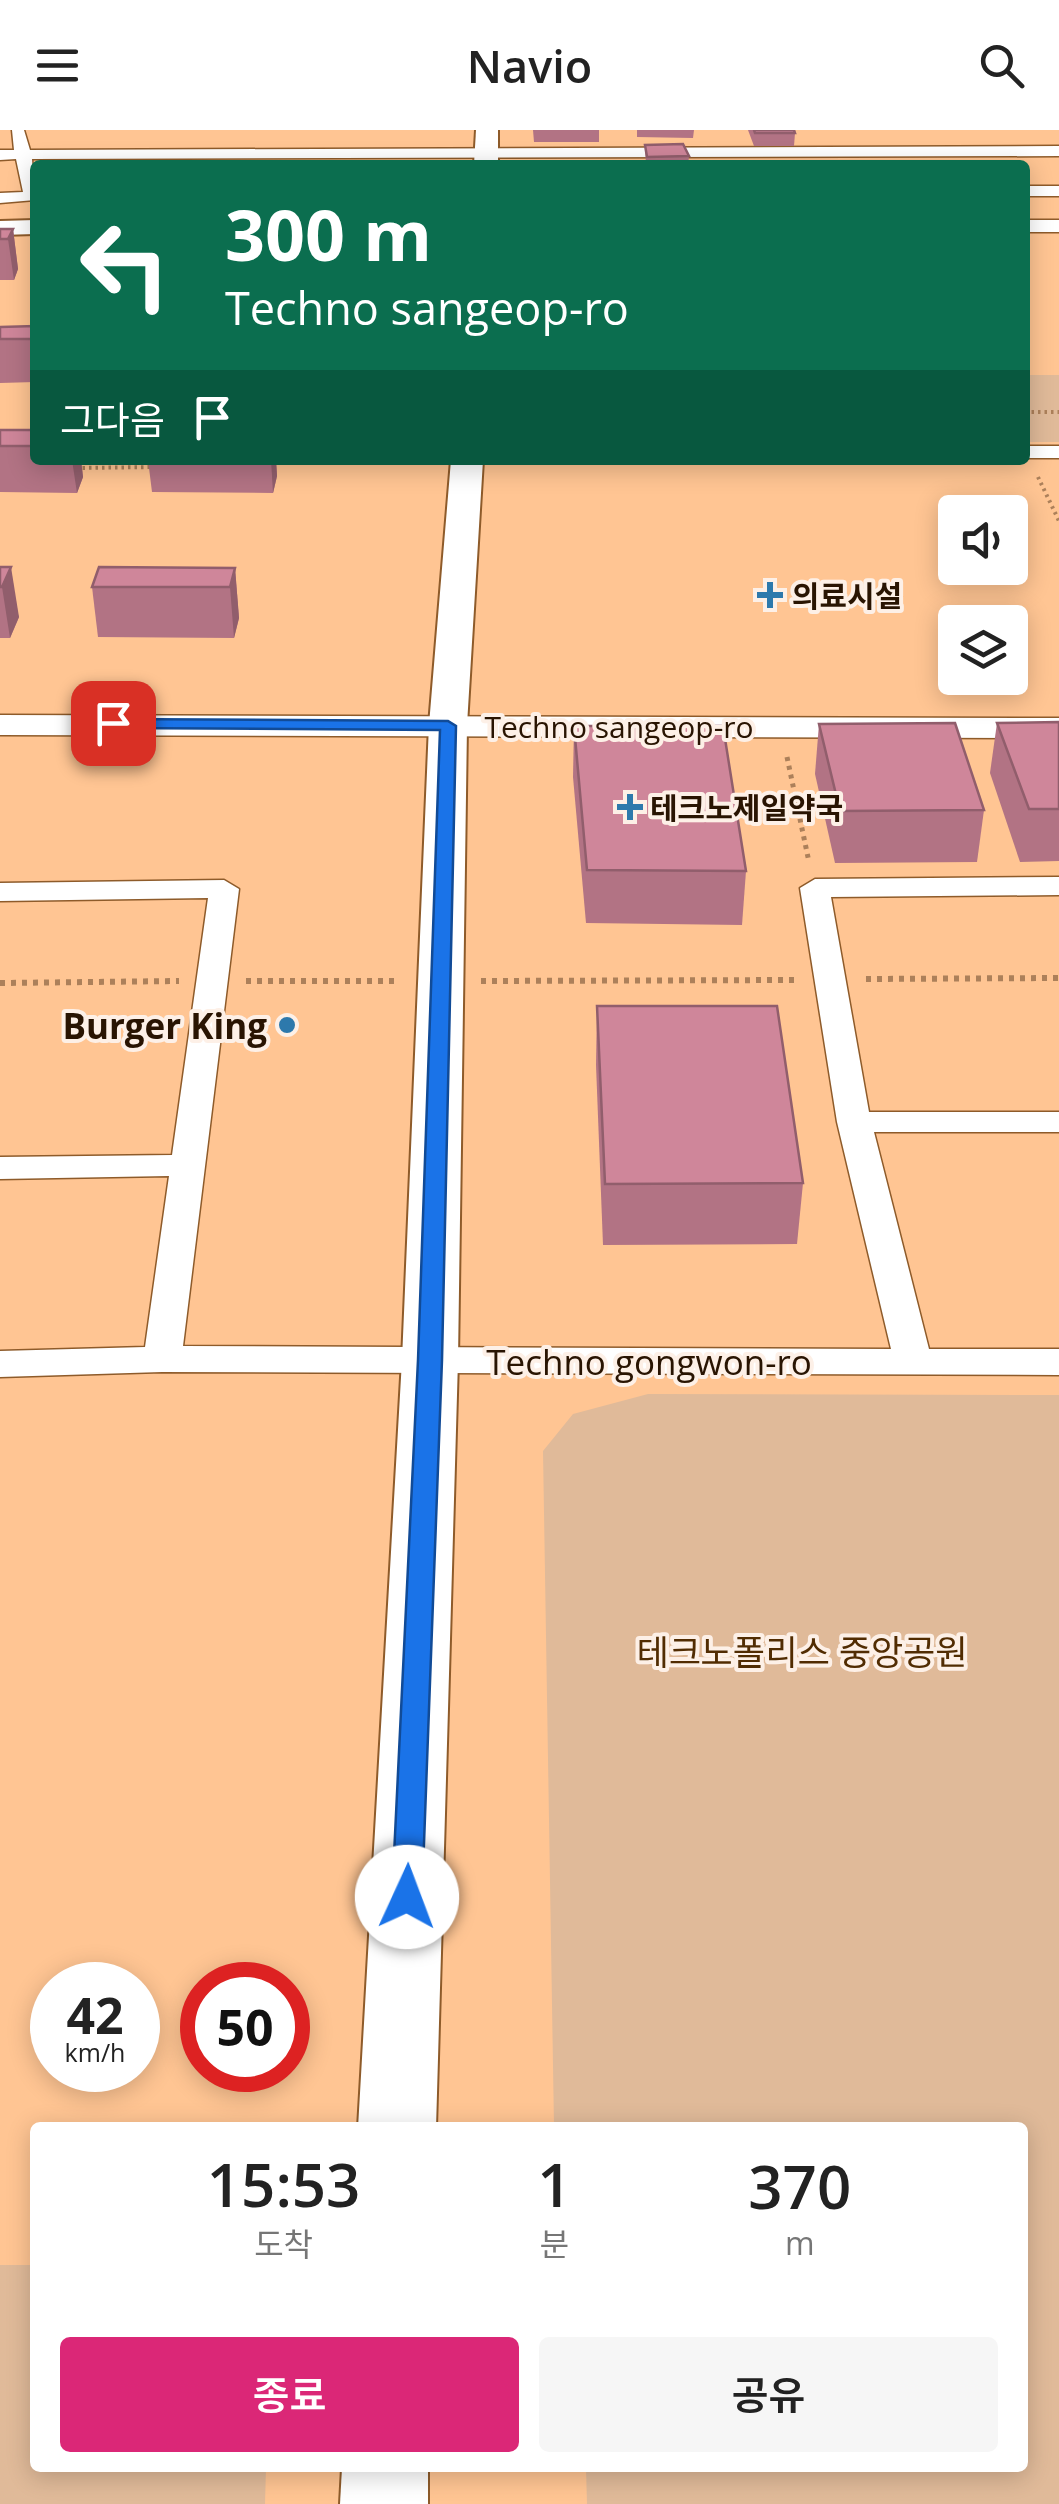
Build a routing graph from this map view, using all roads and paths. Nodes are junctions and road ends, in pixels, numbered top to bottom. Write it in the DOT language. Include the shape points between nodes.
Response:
graph roads {
  1 [pos="17,130"];
  2 [pos="162,130"];
  3 [pos="377,130"];
  4 [pos="620,130"];
  5 [pos="808,130"];
  6 [pos="950,130"];
  7 [pos="486,148"];
  8 [pos="1059,150"];
  9 [pos="25,154"];
  10 [pos="0,155"];
  11 [pos="153,158"];
  12 [pos="375,158"];
  13 [pos="622,158"];
  14 [pos="817,158"];
  15 [pos="963,158"];
  16 [pos="30,184"];
  17 [pos="1030,191"];
  18 [pos="1059,191"];
  19 [pos="30,196"];
  20 [pos="0,198"];
  21 [pos="1030,226"];
  22 [pos="1059,226"];
  23 [pos="30,227"];
  24 [pos="0,228"];
  25 [pos="1030,412"];
  26 [pos="1059,412"];
  27 [pos="1030,452"];
  28 [pos="1059,452"];
  29 [pos="1030,460"];
  30 [pos="468,465"];
  31 [pos="166,466"];
  32 [pos="74,468"];
  33 [pos="1059,521"];
  34 [pos="0,726"];
  35 [pos="448,726"];
  36 [pos="781,727"];
  37 [pos="1059,728"];
  38 [pos="1059,886"];
  39 [pos="815,888"];
  40 [pos="0,892"];
  41 [pos="1059,978"];
  42 [pos="860,979"];
  43 [pos="800,980"];
  44 [pos="441,982"];
  45 [pos="854,1122"];
  46 [pos="1059,1122"];
  47 [pos="188,1165"];
  48 [pos="0,1168"];
  49 [pos="162,1359"];
  50 [pos="430,1360"];
  51 [pos="913,1362"];
  52 [pos="1059,1362"];
  53 [pos="0,1364"];
  54 [pos="397,2122"];
  55 [pos="385,2472"];
  56 [pos="384,2504"];
  1 -- 9 [label="street"];
  2 -- 11 [label="street"];
  3 -- 12 [label="street"];
  4 -- 13 [label="street"];
  5 -- 14 [label="street"];
  6 -- 15 [label="street"];
  7 -- 12 [label="street"];
  7 -- 13 [label="street"];
  8 -- 15 [label="street"];
  9 -- 10 [label="street"];
  9 -- 11 [label="street"];
  9 -- 16 [label="street"];
  11 -- 12 [label="street"];
  13 -- 14 [label="street"];
  14 -- 15 [label="street"];
  17 -- 18 [label="street"];
  19 -- 20 [label="street"];
  21 -- 22 [label="street"];
  23 -- 24 [label="main road"];
  25 -- 26 [label="path"];
  27 -- 28 [label="street"];
  29 -- 33 [label="path"];
  30 -- 35 [label="main road"];
  31 -- 32 [label="path"];
  34 -- 35 [label="street, Techno sangeop-ro"];
  35 -- 36 [label="street, Techno sangeop-ro"];
  35 -- 44 [label="main road"];
  36 -- 37 [label="street, Techno sangeop-ro"];
  36 -- 39 [label="path"];
  38 -- 39 [label="street"];
  39 -- 45 [label="street"];
  40 -- 47 [label="street" via="224,889"];
  41 -- 42 [label="path"];
  43 -- 44 [label="path"];
  44 -- 50 [label="main road"];
  45 -- 46 [label="street"];
  45 -- 51 [label="street"];
  47 -- 48 [label="street"];
  47 -- 49 [label="street"];
  49 -- 50 [label="street, Techno gongwon-ro"];
  49 -- 53 [label="street, Techno gongwon-ro"];
  50 -- 51 [label="street, Techno gongwon-ro"];
  50 -- 54 [label="main road"];
  51 -- 52 [label="street, Techno gongwon-ro"];
  55 -- 56 [label="main road"];
}
